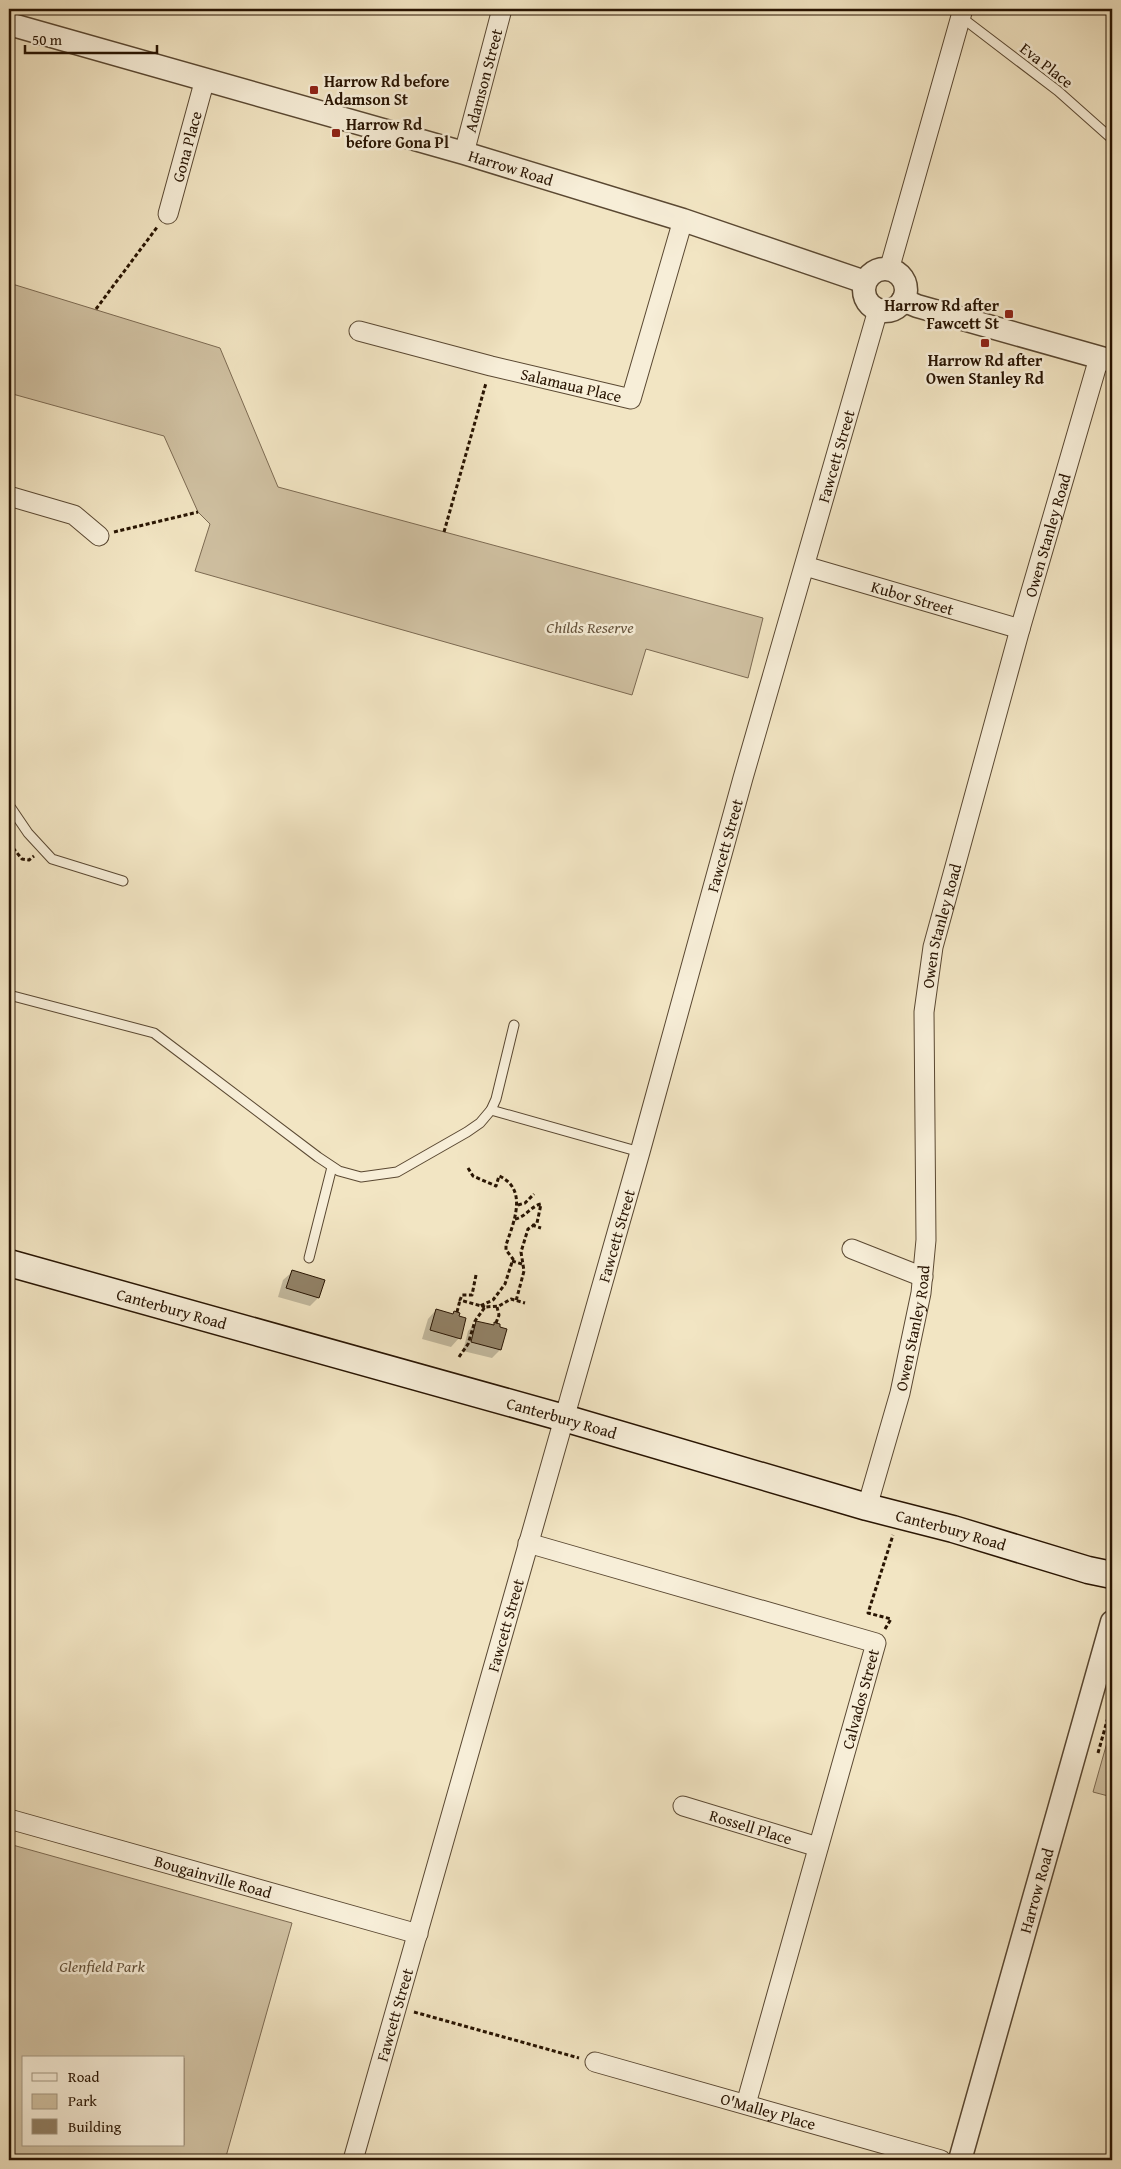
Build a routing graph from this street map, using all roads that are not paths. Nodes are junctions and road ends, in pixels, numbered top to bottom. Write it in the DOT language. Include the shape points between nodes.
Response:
graph roads {
  1 [pos="502,9"];
  2 [pos="962,13"];
  3 [pos="9,24"];
  4 [pos="205,79"];
  5 [pos="1112,139"];
  6 [pos="464,153"];
  7 [pos="168,214"];
  8 [pos="683,220"];
  9 [pos="889,270"];
  10 [pos="865,282"];
  11 [pos="903,300"];
  12 [pos="878,310"];
  13 [pos="359,331"];
  14 [pos="1105,360"];
  15 [pos="9,496"];
  16 [pos="99,536"];
  17 [pos="805,566"];
  18 [pos="1020,629"];
  19 [pos="9,805"];
  20 [pos="123,881"];
  21 [pos="9,995"];
  22 [pos="514,1025"];
  23 [pos="491,1110"];
  24 [pos="640,1152"];
  25 [pos="332,1166"];
  26 [pos="852,1249"];
  27 [pos="309,1258"];
  28 [pos="9,1263"];
  29 [pos="922,1277"];
  30 [pos="564,1418"];
  31 [pos="867,1507"];
  32 [pos="528,1543"];
  33 [pos="1112,1575"];
  34 [pos="1112,1622"];
  35 [pos="683,1806"];
  36 [pos="9,1819"];
  37 [pos="818,1846"];
  38 [pos="418,1934"];
  39 [pos="595,2062"];
  40 [pos="746,2104"];
  41 [pos="353,2160"];
  42 [pos="941,2160"];
  43 [pos="960,2160"];
  1 -- 6 [label="street, Adamson Street"];
  2 -- 5 [label="lane, Eva Place"];
  2 -- 9 [label="street"];
  3 -- 4 [label="street, Harrow Road"];
  4 -- 6 [label="street, Harrow Road"];
  4 -- 7 [label="street, Gona Place"];
  6 -- 8 [label="street, Harrow Road"];
  8 -- 10 [label="street, Harrow Road"];
  8 -- 13 [label="street, Salamaua Place" via="632,399"];
  9 -- 10 [label="street" via="878,270"];
  9 -- 11 [label="street" via="902,279 906,289"];
  10 -- 12 [label="street" via="865,296"];
  11 -- 12 [label="street" via="889,311"];
  11 -- 14 [label="street"];
  12 -- 17 [label="street, Fawcett Street"];
  14 -- 18 [label="street, Owen Stanley Road"];
  15 -- 16 [label="street" via="74,515"];
  17 -- 18 [label="street, Kubor Street"];
  17 -- 24 [label="street, Fawcett Street"];
  18 -- 29 [label="street, Owen Stanley Road" via="933,947 924,1012 926,1240"];
  19 -- 20 [label="lane" via="28,833 52,859"];
  21 -- 25 [label="lane" via="154,1033"];
  22 -- 23 [label="lane" via="501,1083"];
  23 -- 24 [label="lane"];
  23 -- 25 [label="lane" via="467,1132 397,1172 361,1177"];
  24 -- 30 [label="street, Fawcett Street"];
  25 -- 27 [label="lane"];
  26 -- 29 [label="street"];
  28 -- 30 [label="main road, Canterbury Road"];
  29 -- 31 [label="street, Owen Stanley Road" via="900,1394"];
  30 -- 31 [label="main road, Canterbury Road"];
  30 -- 32 [label="street, Fawcett Street"];
  31 -- 33 [label="main road, Canterbury Road"];
  32 -- 37 [label="street, Calvados Street" via="876,1643"];
  32 -- 38 [label="street, Fawcett Street"];
  34 -- 43 [label="street, Harrow Road"];
  35 -- 37 [label="street, Rossell Place"];
  36 -- 38 [label="street, Bougainville Road"];
  37 -- 40 [label="street, Calvados Street"];
  38 -- 41 [label="street, Fawcett Street"];
  39 -- 40 [label="street, O'Malley Place"];
  40 -- 42 [label="street, O'Malley Place"];
}
